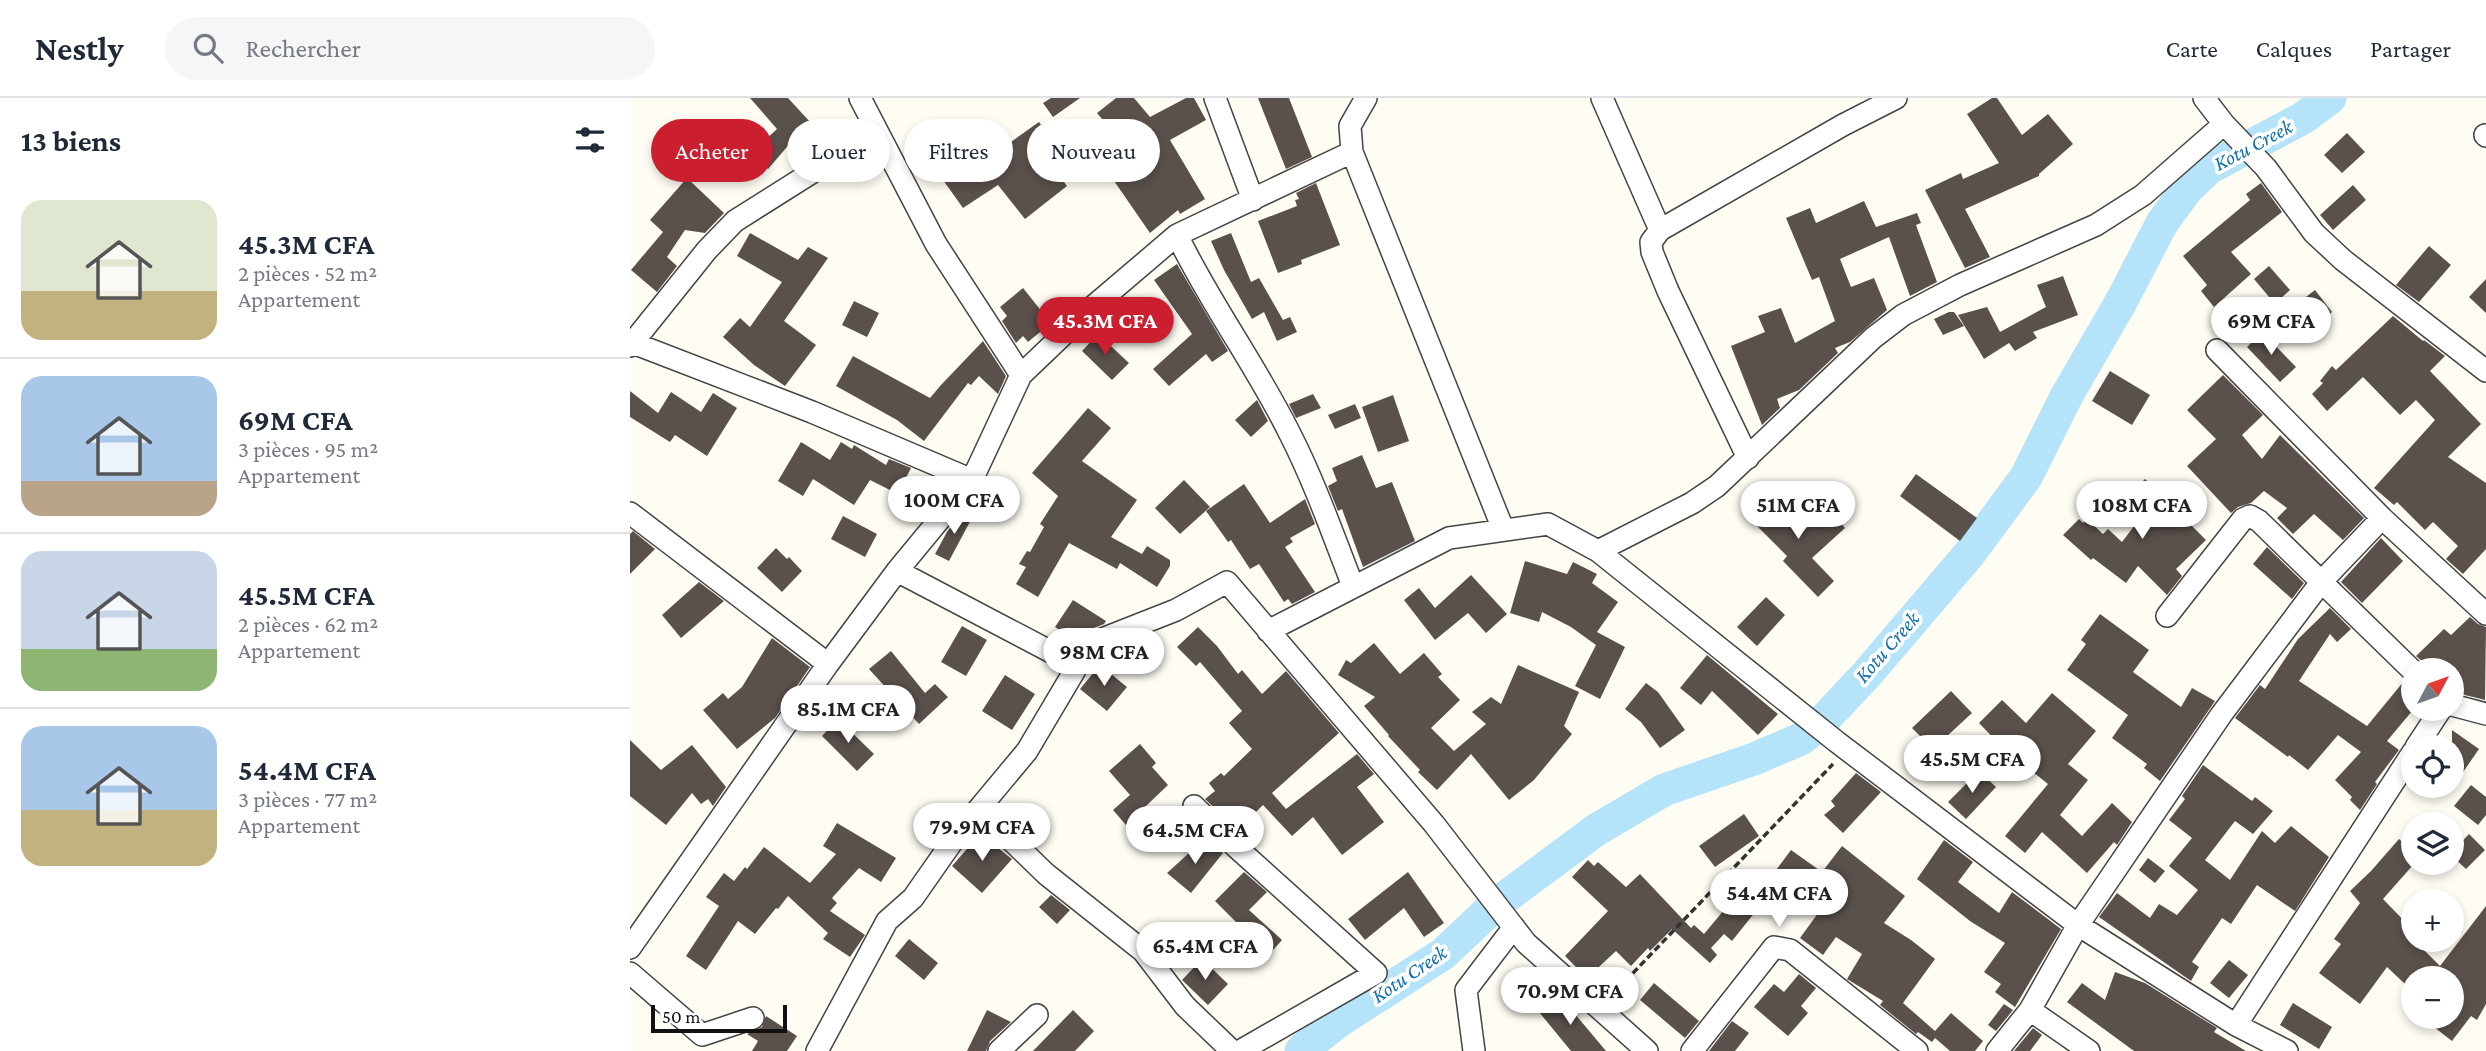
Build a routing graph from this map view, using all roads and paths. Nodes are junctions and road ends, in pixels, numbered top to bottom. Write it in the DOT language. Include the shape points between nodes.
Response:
graph roads {
  1 [pos="860,98"];
  2 [pos="1216,98"];
  3 [pos="1366,98"];
  4 [pos="1602,98"];
  5 [pos="1896,98"];
  6 [pos="2204,98"];
  7 [pos="870,119"];
  8 [pos="2224,124"];
  9 [pos="1352,152"];
  10 [pos="890,158"];
  11 [pos="796,182"];
  12 [pos="1253,200"];
  13 [pos="1660,230"];
  14 [pos="1177,235"];
  15 [pos="631,345"];
  16 [pos="2217,350"];
  17 [pos="2486,371"];
  18 [pos="1021,375"];
  19 [pos="1748,458"];
  20 [pos="972,480"];
  21 [pos="630,513"];
  22 [pos="2382,518"];
  23 [pos="1503,529"];
  24 [pos="1598,551"];
  25 [pos="897,571"];
  26 [pos="2322,581"];
  27 [pos="1353,586"];
  28 [pos="2486,614"];
  29 [pos="2168,616"];
  30 [pos="1268,631"];
  31 [pos="1073,650"];
  32 [pos="2401,659"];
  33 [pos="828,664"];
  34 [pos="2464,708"];
  35 [pos="2486,713"];
  36 [pos="1847,750"];
  37 [pos="2401,771"];
  38 [pos="1194,806"];
  39 [pos="980,810"];
  40 [pos="2078,925"];
  41 [pos="1514,927"];
  42 [pos="630,948"];
  43 [pos="630,973"];
  44 [pos="1600,1009"];
  45 [pos="2030,1010"];
  46 [pos="1037,1015"];
  47 [pos="753,1018"];
  48 [pos="2236,1025"];
  49 [pos="709,1043"];
  50 [pos="817,1051"];
  51 [pos="999,1051"];
  52 [pos="1232,1051"];
  53 [pos="1240,1051"];
  54 [pos="1474,1051"];
  55 [pos="1647,1051"];
  56 [pos="1692,1051"];
  57 [pos="1917,1051"];
  58 [pos="1997,1051"];
  59 [pos="2089,1051"];
  60 [pos="2287,1051"];
  1 -- 7 [label="street"];
  2 -- 12 [label="street"];
  3 -- 9 [label="street" via="1350,126"];
  4 -- 13 [label="street"];
  5 -- 13 [label="street"];
  6 -- 8 [label="street"];
  8 -- 17 [label="street" via="2266,169 2314,233"];
  8 -- 19 [label="street" via="2143,195 2096,225 1903,315"];
  9 -- 12 [label="street"];
  9 -- 23 [label="street"];
  10 -- 18 [label="street" via="936,244"];
  11 -- 15 [label="street" via="735,220"];
  12 -- 14 [label="street"];
  13 -- 19 [label="street" via="1651,242 1651,252"];
  14 -- 18 [label="street"];
  14 -- 27 [label="street" via="1290,434"];
  15 -- 20 [label="street" via="812,412"];
  16 -- 22 [label="street"];
  18 -- 20 [label="street"];
  19 -- 24 [label="street" via="1692,503"];
  20 -- 25 [label="street"];
  21 -- 33 [label="street"];
  22 -- 26 [label="street"];
  22 -- 28 [label="street"];
  23 -- 24 [label="street" via="1548,524"];
  23 -- 27 [label="street" via="1449,538"];
  24 -- 36 [label="street"];
  25 -- 31 [label="street" via="1059,656"];
  25 -- 33 [label="street"];
  26 -- 29 [label="street" via="2250,516 2243,519"];
  26 -- 32 [label="street"];
  26 -- 40 [label="street" via="2221,715"];
  27 -- 30 [label="street"];
  30 -- 31 [label="street" via="1227,582 1176,610"];
  30 -- 41 [label="street" via="1434,824"];
  31 -- 39 [label="street" via="1075,670 1027,751"];
  33 -- 42 [label="street"];
  34 -- 35 [label="street"];
  36 -- 40 [label="street"];
  36 -- 44 [label="path"];
  37 -- 48 [label="street"];
  38 -- 53 [label="street" via="1377,973"];
  39 -- 50 [label="street" via="913,898 887,921"];
  39 -- 52 [label="street" via="1046,874 1143,951 1185,1006"];
  40 -- 45 [label="street"];
  40 -- 48 [label="street"];
  41 -- 44 [label="street"];
  41 -- 54 [label="street" via="1466,990"];
  43 -- 49 [label="street"];
  44 -- 55 [label="street"];
  45 -- 58 [label="street"];
  45 -- 59 [label="street"];
  46 -- 51 [label="street"];
  47 -- 49 [label="street"];
  48 -- 60 [label="street"];
  56 -- 57 [label="street" via="1774,947 1790,950"];
}
